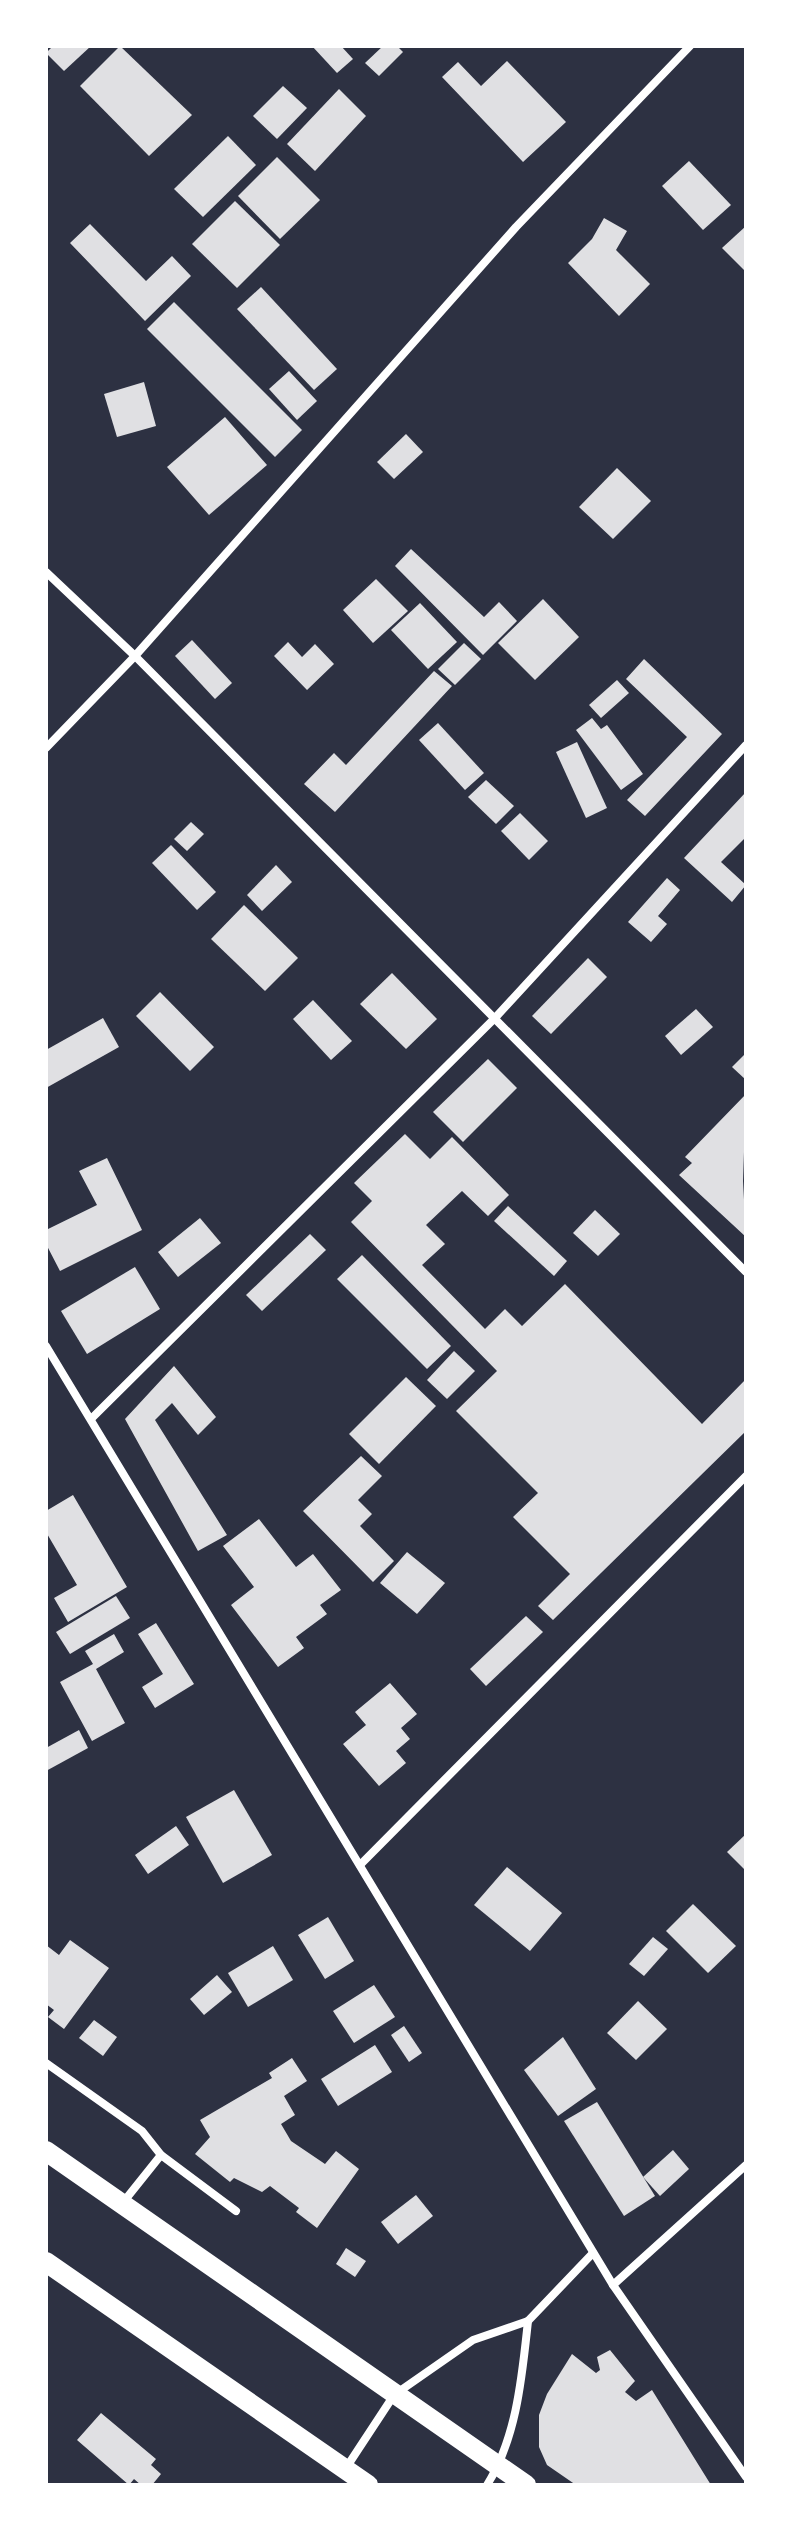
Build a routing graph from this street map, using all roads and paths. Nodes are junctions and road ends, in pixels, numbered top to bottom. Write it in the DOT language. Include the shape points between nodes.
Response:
graph roads {
  1 [pos="690,46"];
  2 [pos="46,572"];
  3 [pos="135,656"];
  4 [pos="746,745"];
  5 [pos="46,748"];
  6 [pos="495,1018"];
  7 [pos="746,1272"];
  8 [pos="46,1346"];
  9 [pos="91,1419"];
  10 [pos="746,1476"];
  11 [pos="360,1865"];
  12 [pos="46,2063"];
  13 [pos="46,2151"];
  14 [pos="161,2155"];
  15 [pos="746,2165"];
  16 [pos="121,2205"];
  17 [pos="236,2211"];
  18 [pos="593,2253"];
  19 [pos="46,2262"];
  20 [pos="613,2285"];
  21 [pos="528,2321"];
  22 [pos="394,2395"];
  23 [pos="499,2467"];
  24 [pos="346,2469"];
  25 [pos="746,2477"];
  26 [pos="368,2485"];
  27 [pos="487,2485"];
  28 [pos="526,2485"];
  1 -- 3 [label="street" via="516,227"];
  2 -- 3 [label="street"];
  3 -- 5 [label="street"];
  3 -- 6 [label="street"];
  4 -- 6 [label="street"];
  6 -- 7 [label="street"];
  6 -- 9 [label="street"];
  8 -- 9 [label="street"];
  9 -- 11 [label="street"];
  10 -- 11 [label="street"];
  11 -- 18 [label="street"];
  12 -- 14 [label="street" via="142,2131"];
  13 -- 16 [label="main road"];
  14 -- 16 [label="street"];
  14 -- 17 [label="street"];
  15 -- 20 [label="street"];
  16 -- 22 [label="main road"];
  18 -- 20 [label="street"];
  18 -- 21 [label="street"];
  19 -- 24 [label="main road"];
  20 -- 25 [label="street"];
  21 -- 22 [label="street" via="473,2340"];
  21 -- 23 [label="street" via="521,2390"];
  22 -- 23 [label="main road"];
  22 -- 24 [label="street"];
  23 -- 27 [label="street"];
  23 -- 28 [label="main road"];
  24 -- 26 [label="main road"];
}
